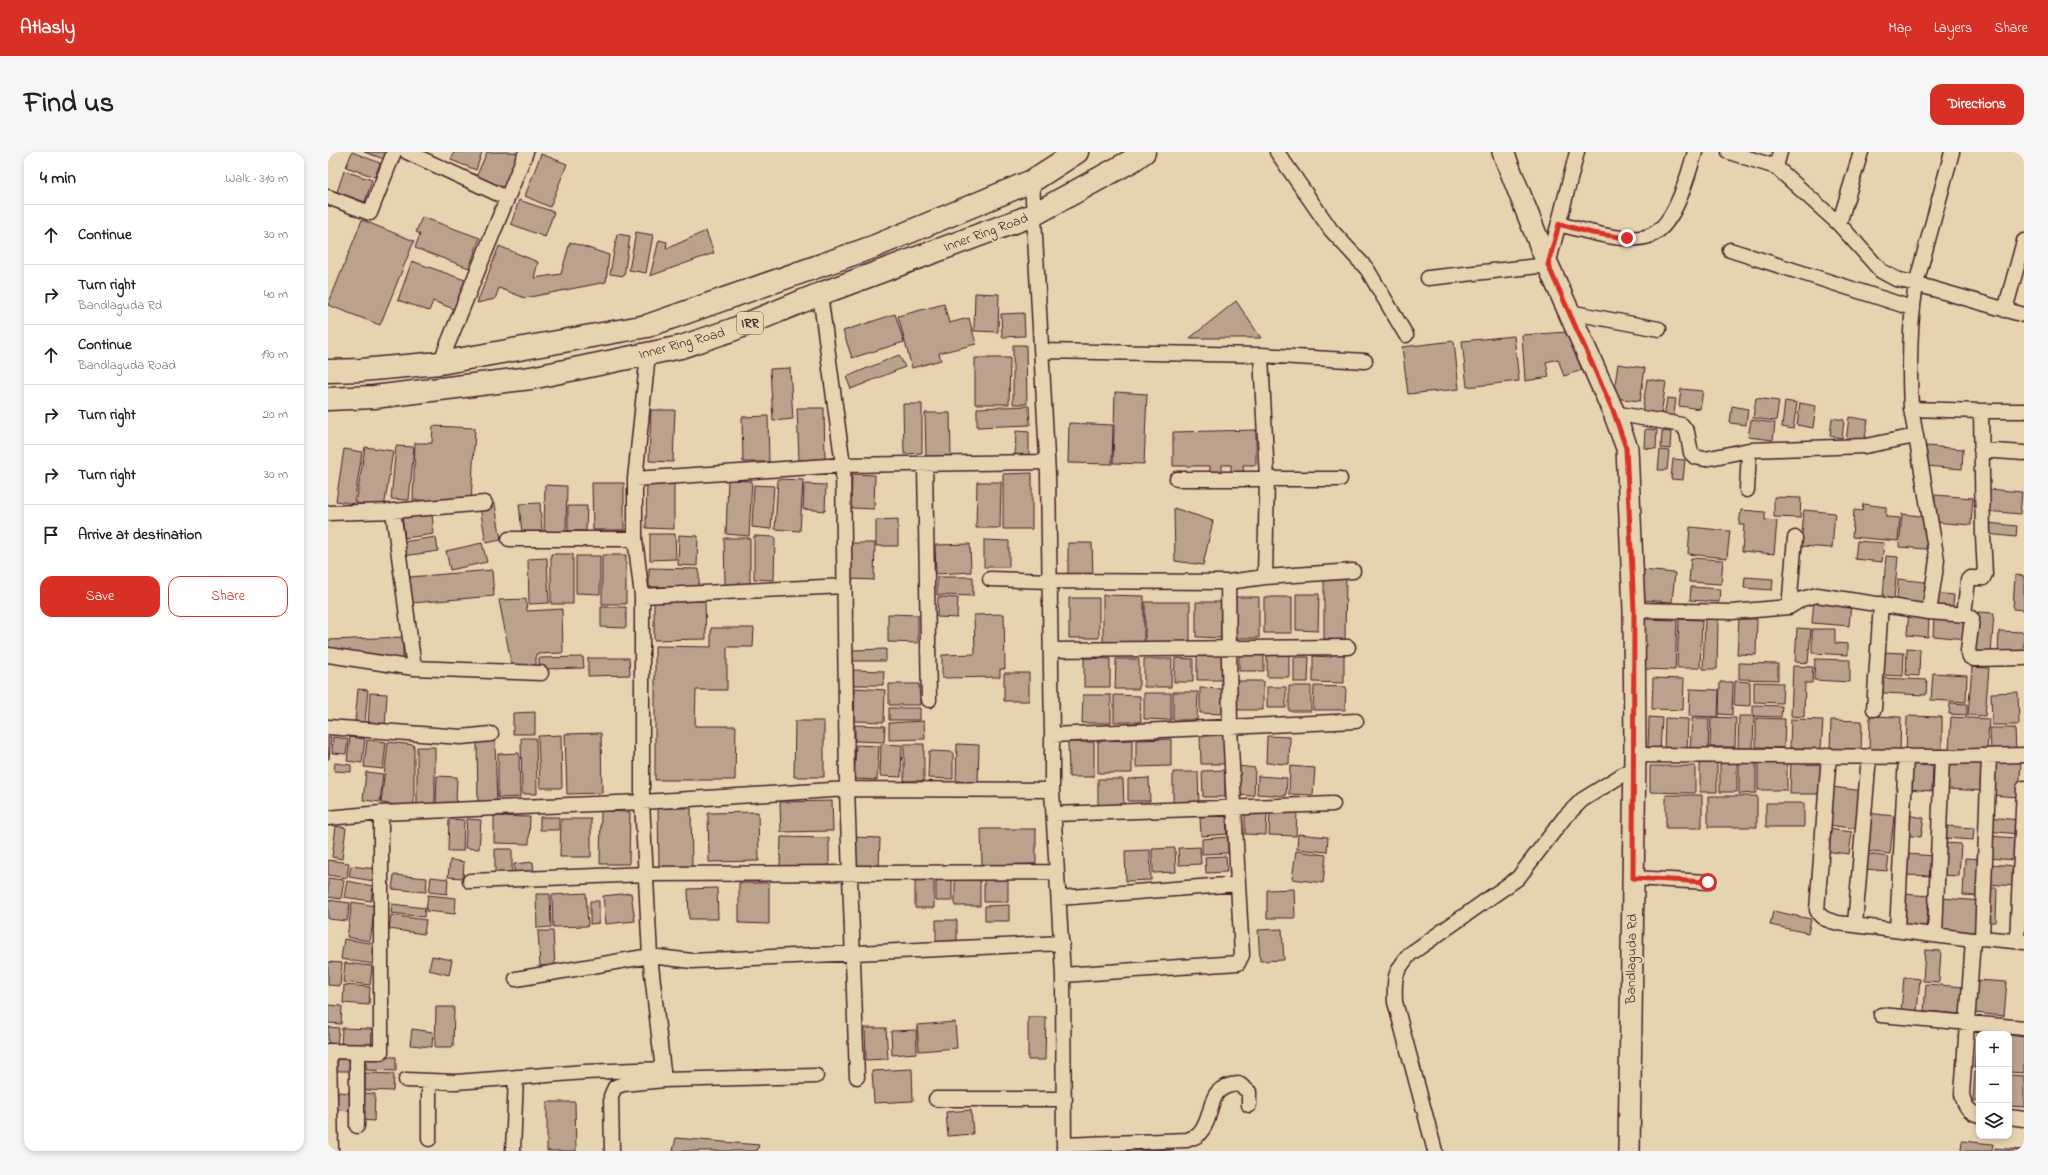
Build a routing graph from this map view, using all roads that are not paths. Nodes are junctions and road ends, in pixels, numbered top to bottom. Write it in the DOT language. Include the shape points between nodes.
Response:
graph roads {
  1 [pos="394,152"];
  2 [pos="407,152"];
  3 [pos="526,152"];
  4 [pos="1077,152"];
  5 [pos="1144,152"];
  6 [pos="1277,152"];
  7 [pos="1503,152"];
  8 [pos="1577,152"];
  9 [pos="1695,152"];
  10 [pos="1729,152"];
  11 [pos="1780,152"];
  12 [pos="1861,152"];
  13 [pos="1952,152"];
  14 [pos="1776,167"];
  15 [pos="1032,181"];
  16 [pos="328,197"];
  17 [pos="507,198"];
  18 [pos="1033,215"];
  19 [pos="1559,224"];
  20 [pos="1839,224"];
  21 [pos="2024,241"];
  22 [pos="1730,250"];
  23 [pos="1548,265"];
  24 [pos="1428,278"];
  25 [pos="1916,284"];
  26 [pos="820,294"];
  27 [pos="1912,308"];
  28 [pos="2005,310"];
  29 [pos="1569,312"];
  30 [pos="2024,315"];
  31 [pos="1659,329"];
  32 [pos="1406,335"];
  33 [pos="1042,351"];
  34 [pos="648,354"];
  35 [pos="1261,356"];
  36 [pos="1365,361"];
  37 [pos="440,363"];
  38 [pos="361,370"];
  39 [pos="328,371"];
  40 [pos="359,397"];
  41 [pos="328,399"];
  42 [pos="1911,409"];
  43 [pos="1981,411"];
  44 [pos="2024,411"];
  45 [pos="1614,413"];
  46 [pos="1916,436"];
  47 [pos="1749,450"];
  48 [pos="1981,450"];
  49 [pos="2024,453"];
  50 [pos="1047,462"];
  51 [pos="843,465"];
  52 [pos="925,465"];
  53 [pos="635,479"];
  54 [pos="1177,479"];
  55 [pos="1267,479"];
  56 [pos="1340,479"];
  57 [pos="1747,490"];
  58 [pos="485,503"];
  59 [pos="393,512"];
  60 [pos="328,513"];
  61 [pos="1795,538"];
  62 [pos="509,539"];
  63 [pos="635,539"];
  64 [pos="1353,571"];
  65 [pos="1265,577"];
  66 [pos="990,579"];
  67 [pos="1050,581"];
  68 [pos="1228,582"];
  69 [pos="844,586"];
  70 [pos="642,596"];
  71 [pos="1881,604"];
  72 [pos="1789,607"];
  73 [pos="1634,610"];
  74 [pos="1929,612"];
  75 [pos="1964,615"];
  76 [pos="1348,647"];
  77 [pos="1230,649"];
  78 [pos="1051,650"];
  79 [pos="328,655"];
  80 [pos="2024,658"];
  81 [pos="414,668"];
  82 [pos="541,673"];
  83 [pos="929,700"];
  84 [pos="1874,710"];
  85 [pos="1356,721"];
  86 [pos="328,727"];
  87 [pos="1230,727"];
  88 [pos="491,734"];
  89 [pos="1052,735"];
  90 [pos="1829,755"];
  91 [pos="2024,755"];
  92 [pos="1869,756"];
  93 [pos="1906,756"];
  94 [pos="1989,756"];
  95 [pos="1942,757"];
  96 [pos="1635,761"];
  97 [pos="2024,788"];
  98 [pos="847,789"];
  99 [pos="1052,790"];
  100 [pos="642,802"];
  101 [pos="1333,804"];
  102 [pos="1235,808"];
  103 [pos="381,813"];
  104 [pos="1054,814"];
  105 [pos="328,818"];
  106 [pos="850,872"];
  107 [pos="1056,872"];
  108 [pos="646,874"];
  109 [pos="1633,878"];
  110 [pos="470,881"];
  111 [pos="1708,882"];
  112 [pos="1238,884"];
  113 [pos="1059,898"];
  114 [pos="1854,924"];
  115 [pos="1897,930"];
  116 [pos="1935,934"];
  117 [pos="1978,939"];
  118 [pos="2021,942"];
  119 [pos="1062,943"];
  120 [pos="853,953"];
  121 [pos="650,956"];
  122 [pos="1063,975"];
  123 [pos="516,979"];
  124 [pos="1881,1015"];
  125 [pos="1968,1024"];
  126 [pos="2024,1028"];
  127 [pos="329,1051"];
  128 [pos="357,1052"];
  129 [pos="663,1074"];
  130 [pos="816,1076"];
  131 [pos="516,1077"];
  132 [pos="857,1077"];
  133 [pos="406,1080"];
  134 [pos="429,1082"];
  135 [pos="936,1099"];
  136 [pos="1065,1099"];
  137 [pos="1249,1105"];
  138 [pos="1976,1114"];
  139 [pos="2012,1117"];
  140 [pos="2024,1119"];
  141 [pos="357,1126"];
  142 [pos="429,1139"];
  143 [pos="1064,1148"];
  144 [pos="331,1151"];
  145 [pos="513,1151"];
  146 [pos="612,1151"];
  147 [pos="1435,1151"];
  148 [pos="1629,1151"];
  1 -- 16 [label="street" via="370,213"];
  2 -- 17 [label="street"];
  3 -- 17 [label="street"];
  4 -- 15 [label="highway, Inner Ring Road / IRR"];
  5 -- 18 [label="highway, Inner Ring Road / IRR"];
  6 -- 32 [label="street" via="1331,230 1367,269"];
  7 -- 23 [label="street, Bandlaguda Rd"];
  8 -- 19 [label="street"];
  9 -- 19 [label="street" via="1681,196 1670,219 1650,236 1627,238 1592,233"];
  10 -- 14 [label="street"];
  11 -- 14 [label="street"];
  12 -- 20 [label="street"];
  13 -- 25 [label="street"];
  14 -- 20 [label="street"];
  15 -- 18 [label="street"];
  15 -- 37 [label="highway, Inner Ring Road / IRR" via="873,247 647,326"];
  17 -- 37 [label="street"];
  18 -- 26 [label="highway, Inner Ring Road / IRR"];
  18 -- 33 [label="street"];
  19 -- 23 [label="street"];
  20 -- 25 [label="street" via="1888,276"];
  21 -- 28 [label="street"];
  22 -- 27 [label="street"];
  23 -- 24 [label="street"];
  23 -- 29 [label="street, Bandlaguda Rd"];
  25 -- 27 [label="street"];
  25 -- 28 [label="street"];
  26 -- 34 [label="highway, Inner Ring Road / IRR" via="732,330 681,347"];
  26 -- 51 [label="street"];
  27 -- 42 [label="street" via="1909,354"];
  28 -- 30 [label="street"];
  29 -- 31 [label="street"];
  29 -- 45 [label="street, Bandlaguda Rd"];
  33 -- 35 [label="street"];
  33 -- 50 [label="street"];
  34 -- 40 [label="highway, Inner Ring Road / IRR" via="531,378"];
  34 -- 53 [label="street"];
  35 -- 36 [label="street"];
  35 -- 55 [label="street"];
  37 -- 38 [label="highway, Inner Ring Road / IRR"];
  38 -- 39 [label="highway, Inner Ring Road / IRR"];
  38 -- 40 [label="highway"];
  40 -- 41 [label="highway, Inner Ring Road / IRR"];
  42 -- 43 [label="street"];
  42 -- 46 [label="street"];
  43 -- 44 [label="street"];
  43 -- 48 [label="street"];
  45 -- 47 [label="street" via="1682,425 1687,432 1691,453 1699,458"];
  45 -- 73 [label="street, Bandlaguda Rd" via="1626,448"];
  46 -- 47 [label="street" via="1865,446"];
  46 -- 74 [label="street" via="1937,560"];
  47 -- 57 [label="street"];
  48 -- 49 [label="street"];
  48 -- 75 [label="street" via="1985,574 1983,578 1968,580"];
  50 -- 52 [label="street"];
  50 -- 67 [label="street"];
  51 -- 52 [label="street"];
  51 -- 53 [label="street"];
  51 -- 69 [label="street"];
  52 -- 83 [label="street"];
  53 -- 63 [label="street"];
  54 -- 55 [label="street"];
  55 -- 56 [label="street"];
  55 -- 65 [label="street"];
  58 -- 59 [label="street"];
  59 -- 60 [label="street"];
  59 -- 81 [label="street"];
  61 -- 72 [label="street"];
  62 -- 63 [label="street"];
  63 -- 70 [label="street"];
  64 -- 65 [label="street"];
  65 -- 68 [label="street"];
  66 -- 67 [label="street"];
  67 -- 68 [label="street"];
  67 -- 78 [label="street"];
  68 -- 77 [label="street"];
  69 -- 70 [label="street"];
  69 -- 98 [label="street"];
  70 -- 100 [label="street"];
  71 -- 72 [label="street" via="1817,595 1802,599"];
  71 -- 74 [label="street"];
  71 -- 84 [label="street"];
  72 -- 73 [label="street" via="1732,612"];
  73 -- 96 [label="street, Bandlaguda Rd"];
  74 -- 75 [label="street"];
  75 -- 80 [label="street" via="1972,619 1968,651 1970,657"];
  76 -- 77 [label="street"];
  77 -- 78 [label="street"];
  77 -- 87 [label="street"];
  78 -- 89 [label="street"];
  79 -- 81 [label="street"];
  81 -- 82 [label="street"];
  85 -- 87 [label="street"];
  86 -- 88 [label="street" via="461,737"];
  87 -- 89 [label="street"];
  87 -- 102 [label="street"];
  89 -- 99 [label="street"];
  90 -- 92 [label="street"];
  90 -- 96 [label="street"];
  90 -- 114 [label="street" via="1817,910 1823,919"];
  91 -- 94 [label="street"];
  92 -- 93 [label="street"];
  92 -- 114 [label="street"];
  93 -- 95 [label="street"];
  93 -- 115 [label="street"];
  94 -- 95 [label="street"];
  94 -- 117 [label="street"];
  95 -- 116 [label="street"];
  96 -- 109 [label="street, Bandlaguda Rd"];
  96 -- 147 [label="street" via="1582,800 1564,818 1518,878 1410,954 1398,968 1394,982 1395,1002"];
  97 -- 118 [label="street"];
  98 -- 99 [label="street"];
  98 -- 100 [label="street"];
  98 -- 106 [label="street"];
  99 -- 104 [label="street"];
  100 -- 103 [label="street"];
  100 -- 108 [label="street"];
  101 -- 102 [label="street"];
  102 -- 104 [label="street"];
  102 -- 112 [label="street"];
  103 -- 105 [label="street"];
  103 -- 128 [label="street" via="381,1052"];
  104 -- 107 [label="street"];
  106 -- 107 [label="street"];
  106 -- 108 [label="street"];
  106 -- 120 [label="street"];
  107 -- 113 [label="street"];
  108 -- 110 [label="street"];
  108 -- 121 [label="street"];
  109 -- 111 [label="street"];
  109 -- 148 [label="street, Bandlaguda Rd"];
  112 -- 113 [label="street"];
  112 -- 122 [label="street" via="1242,955 1238,963"];
  113 -- 119 [label="street"];
  114 -- 115 [label="street"];
  115 -- 116 [label="street"];
  116 -- 117 [label="street"];
  117 -- 118 [label="street"];
  117 -- 125 [label="street"];
  119 -- 120 [label="street"];
  119 -- 122 [label="street"];
  120 -- 121 [label="street" via="692,961"];
  120 -- 132 [label="street"];
  121 -- 123 [label="street"];
  121 -- 129 [label="street"];
  122 -- 136 [label="street"];
  124 -- 125 [label="street"];
  125 -- 126 [label="street"];
  125 -- 138 [label="street" via="1962,1094 1969,1112"];
  127 -- 128 [label="street"];
  127 -- 144 [label="street"];
  128 -- 141 [label="street"];
  129 -- 130 [label="street"];
  129 -- 131 [label="street"];
  129 -- 146 [label="street" via="616,1087 611,1096"];
  131 -- 134 [label="street"];
  131 -- 145 [label="street"];
  133 -- 134 [label="street"];
  134 -- 142 [label="street"];
  135 -- 136 [label="street"];
  136 -- 143 [label="street"];
  137 -- 143 [label="street" via="1249,1092 1239,1084 1228,1084 1214,1097 1199,1135 1188,1140"];
  139 -- 140 [label="street"];
}
